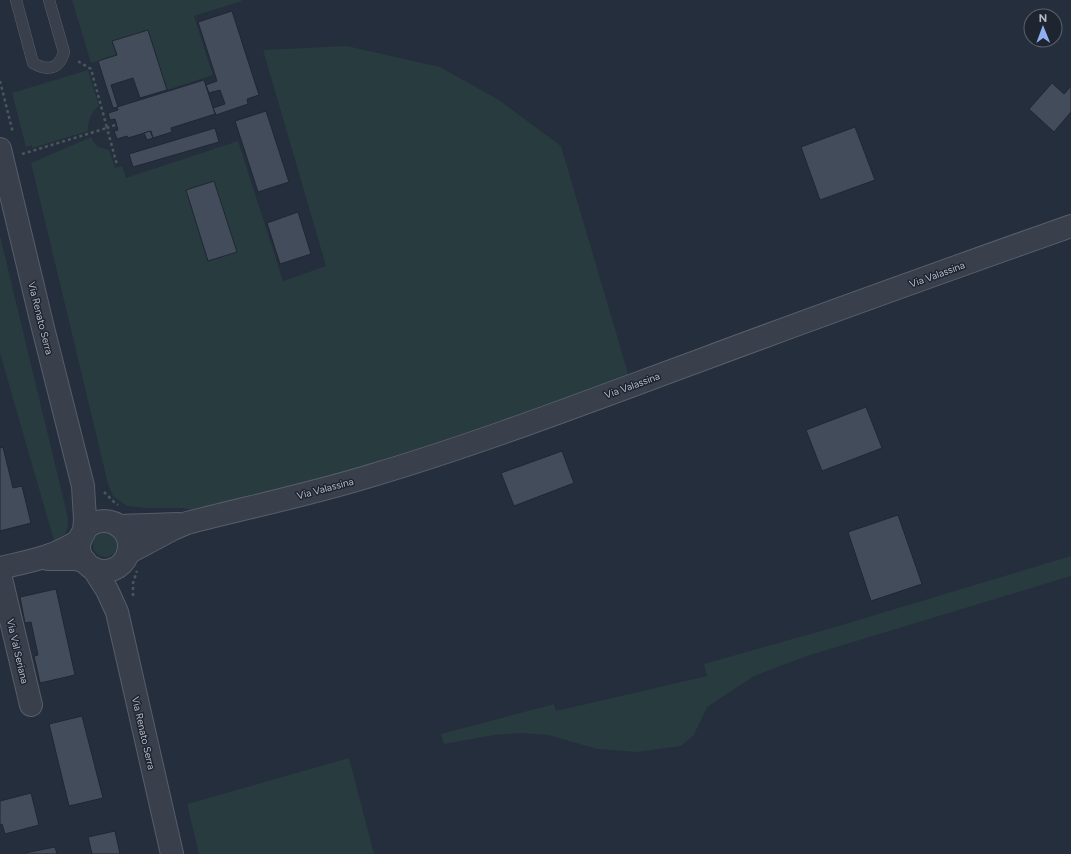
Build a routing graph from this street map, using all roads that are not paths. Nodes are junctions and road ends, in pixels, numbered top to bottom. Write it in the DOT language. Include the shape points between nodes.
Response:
graph roads {
  1 [pos="16,0"];
  2 [pos="49,0"];
  3 [pos="11,148"];
  4 [pos="1071,226"];
  5 [pos="92,487"];
  6 [pos="116,518"];
  7 [pos="187,523"];
  8 [pos="82,536"];
  9 [pos="41,559"];
  10 [pos="129,562"];
  11 [pos="89,565"];
  12 [pos="0,568"];
  13 [pos="0,574"];
  14 [pos="125,607"];
  15 [pos="31,705"];
  16 [pos="172,854"];
  1 -- 2 [label="lane" via="32,63 41,68 52,68 62,61 64,52"];
  3 -- 5 [label="street, Via Renato Serra" via="43,328"];
  4 -- 7 [label="street, Via Valassina" via="445,452 308,493"];
  5 -- 6 [label="street, Via Renato Serra" via="98,509"];
  5 -- 8 [label="street, Via Renato Serra"];
  6 -- 7 [label="street, Via Valassina"];
  6 -- 8 [label="street" via="90,526"];
  6 -- 10 [label="street" via="128,538"];
  7 -- 10 [label="street, Via Valassina" via="173,529"];
  8 -- 9 [label="street" via="59,552"];
  8 -- 11 [label="street" via="81,555"];
  9 -- 11 [label="street" via="74,559"];
  9 -- 12 [label="street"];
  10 -- 11 [label="street" via="108,571"];
  10 -- 14 [label="street, Via Renato Serra" via="118,586 116,600"];
  11 -- 14 [label="street, Via Renato Serra" via="107,590"];
  13 -- 15 [label="street, Via Val Seriana"];
  14 -- 16 [label="street, Via Renato Serra"];
}
